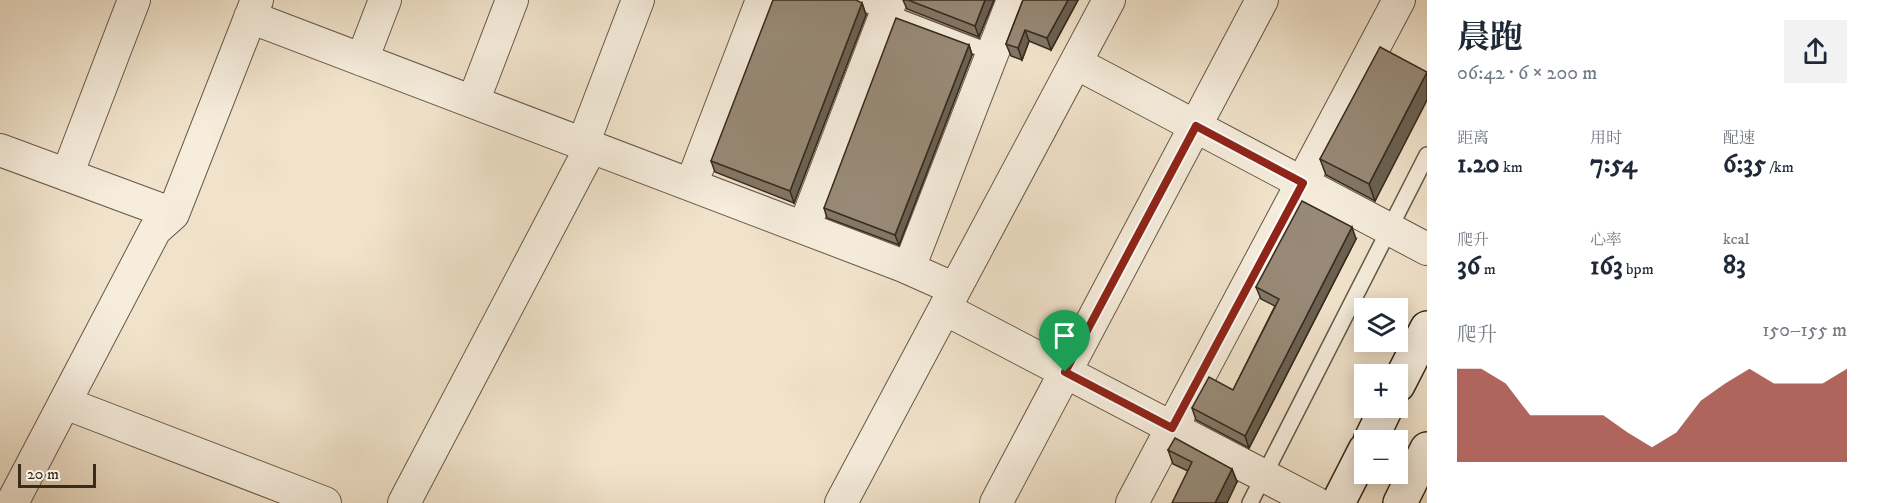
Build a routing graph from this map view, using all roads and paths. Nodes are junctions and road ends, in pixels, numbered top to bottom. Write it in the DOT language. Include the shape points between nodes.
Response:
graph roads {
  1 [pos="134,0"];
  2 [pos="385,0"];
  3 [pos="512,0"];
  4 [pos="638,0"];
  5 [pos="762,0"];
  6 [pos="855,0"];
  7 [pos="1013,0"];
  8 [pos="1109,0"];
  9 [pos="1262,0"];
  10 [pos="1400,0"];
  11 [pos="889,6"];
  12 [pos="253,9"];
  13 [pos="993,53"];
  14 [pos="362,60"];
  15 [pos="1076,63"];
  16 [pos="473,102"];
  17 [pos="1196,126"];
  18 [pos="587,145"];
  19 [pos="0,150"];
  20 [pos="1427,155"];
  21 [pos="67,175"];
  22 [pos="1303,183"];
  23 [pos="691,185"];
  24 [pos="173,214"];
  25 [pos="804,228"];
  26 [pos="1389,229"];
  27 [pos="1427,249"];
  28 [pos="909,268"];
  29 [pos="950,299"];
  30 [pos="1427,328"];
  31 [pos="1408,365"];
  32 [pos="1065,372"];
  33 [pos="65,403"];
  34 [pos="1172,428"];
  35 [pos="1427,449"];
  36 [pos="1354,472"];
  37 [pos="1257,489"];
  38 [pos="12,503"];
  39 [pos="325,503"];
  40 [pos="404,503"];
  41 [pos="841,503"];
  42 [pos="996,503"];
  43 [pos="1132,503"];
  44 [pos="1316,503"];
  45 [pos="1338,503"];
  46 [pos="1400,503"];
  1 -- 21 [label="street"];
  2 -- 14 [label="street"];
  3 -- 16 [label="street"];
  4 -- 18 [label="street"];
  5 -- 23 [label="street"];
  6 -- 11 [label="lane"];
  7 -- 13 [label="street"];
  8 -- 15 [label="street"];
  9 -- 17 [label="street"];
  10 -- 22 [label="street"];
  11 -- 13 [label="lane"];
  11 -- 25 [label="street"];
  12 -- 14 [label="street"];
  12 -- 24 [label="street"];
  13 -- 28 [label="street"];
  14 -- 16 [label="street"];
  15 -- 17 [label="street"];
  15 -- 29 [label="street"];
  16 -- 18 [label="street"];
  17 -- 22 [label="street"];
  17 -- 32 [label="street"];
  18 -- 23 [label="street"];
  18 -- 40 [label="street"];
  19 -- 21 [label="street"];
  20 -- 26 [label="lane"];
  21 -- 24 [label="street"];
  22 -- 26 [label="street"];
  22 -- 34 [label="street"];
  23 -- 25 [label="street"];
  24 -- 33 [label="street" via="156,230"];
  25 -- 28 [label="street"];
  26 -- 27 [label="street"];
  26 -- 37 [label="lane"];
  28 -- 29 [label="street"];
  29 -- 32 [label="street"];
  29 -- 41 [label="street"];
  30 -- 31 [label="main road"];
  32 -- 34 [label="street"];
  32 -- 42 [label="street"];
  33 -- 38 [label="street"];
  33 -- 39 [label="street"];
  34 -- 37 [label="street"];
  34 -- 43 [label="street"];
  35 -- 46 [label="main road"];
  36 -- 45 [label="main road"];
  37 -- 44 [label="street"];
}
